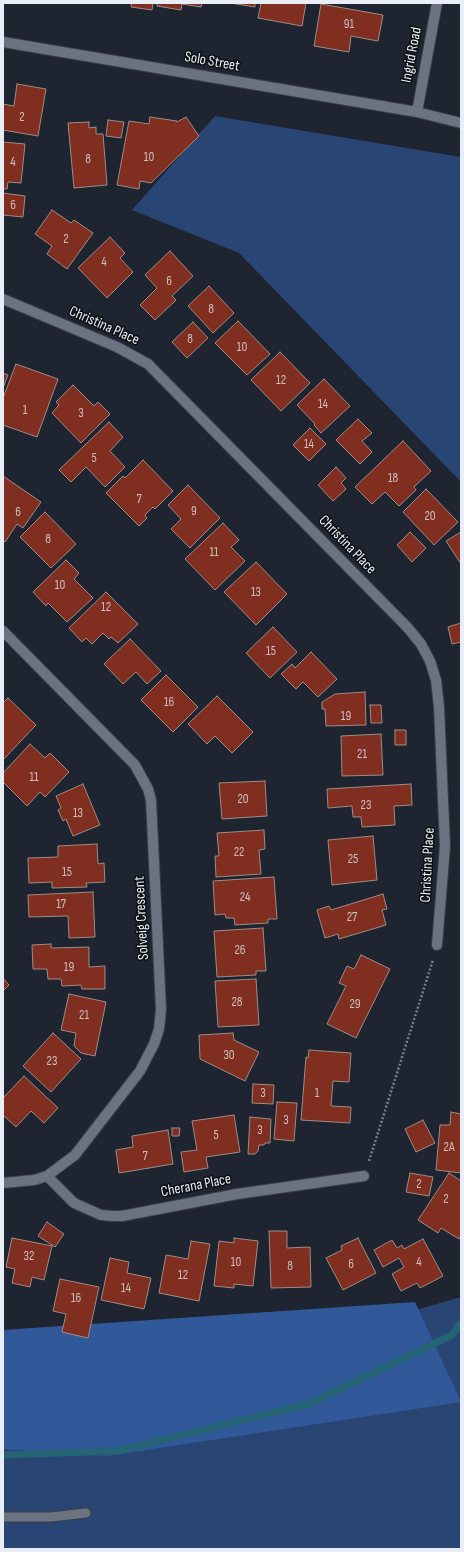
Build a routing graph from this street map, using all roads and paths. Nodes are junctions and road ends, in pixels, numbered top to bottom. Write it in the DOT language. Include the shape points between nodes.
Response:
graph roads {
  1 [pos="437,3"];
  2 [pos="3,42"];
  3 [pos="417,112"];
  4 [pos="461,123"];
  5 [pos="3,299"];
  6 [pos="3,631"];
  7 [pos="438,945"];
  8 [pos="47,1176"];
  9 [pos="364,1176"];
  10 [pos="3,1184"];
  11 [pos="86,1513"];
  12 [pos="3,1517"];
  1 -- 3 [label="street, Ingrid Road"];
  2 -- 3 [label="street, Solo Street"];
  3 -- 4 [label="street, Solo Street"];
  5 -- 7 [label="street, Christina Place" via="118,347 148,364 421,644 436,680 439,707 445,846"];
  6 -- 8 [label="street, Solveig Crescent" via="135,765 151,800 161,1009 159,1029 140,1071 93,1133 75,1155"];
  7 -- 9 [label="path"];
  8 -- 9 [label="street, Cherana Place" via="74,1203 101,1215 112,1216 237,1194"];
  8 -- 10 [label="street, Solveig Crescent"];
  11 -- 12 [label="lane" via="51,1517"];
}
